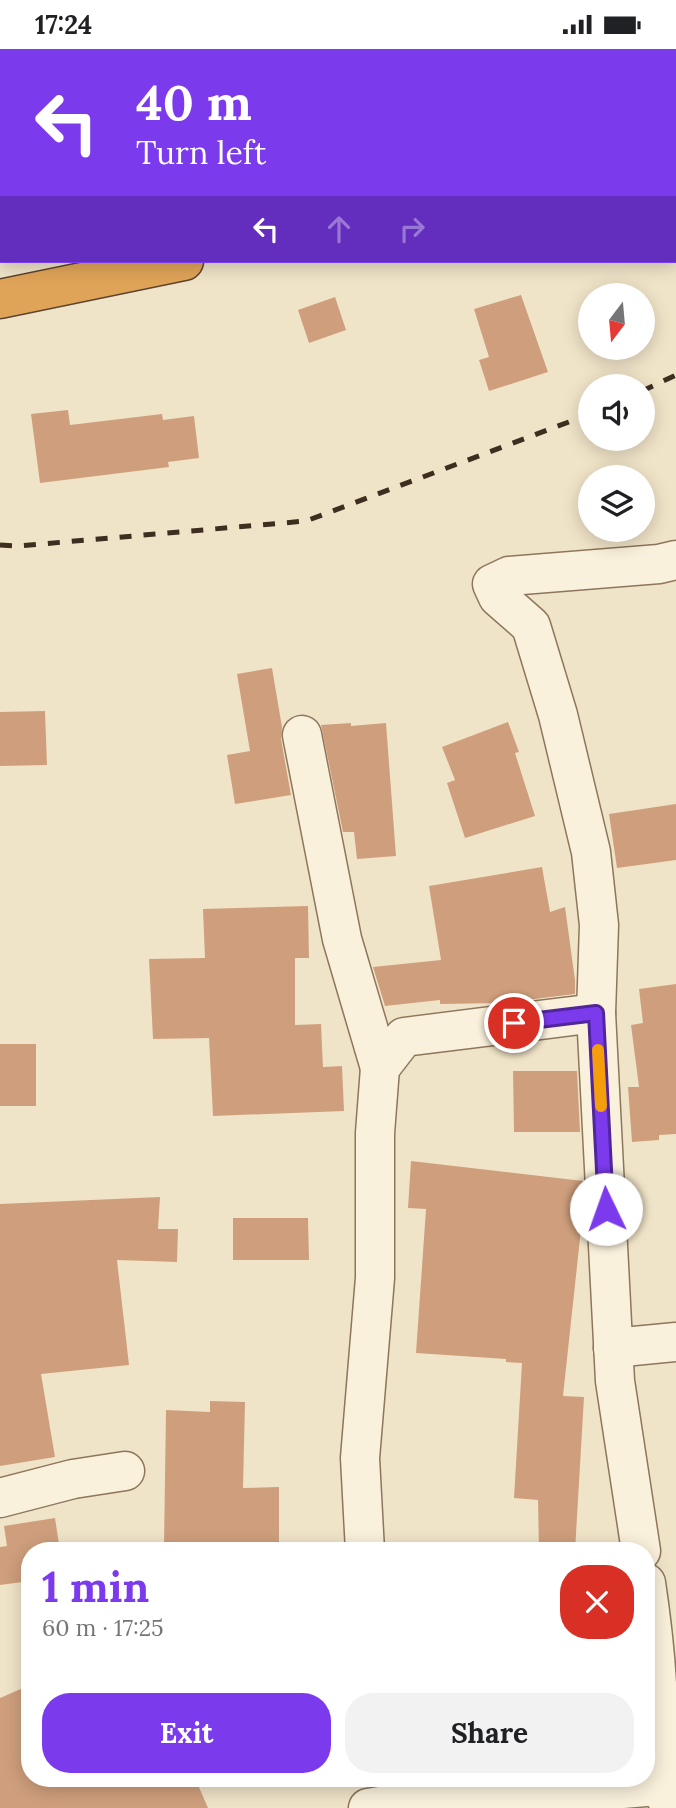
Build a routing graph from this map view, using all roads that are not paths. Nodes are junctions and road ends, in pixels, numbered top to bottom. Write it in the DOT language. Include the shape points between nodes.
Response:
graph roads {
  1 [pos="174,263"];
  2 [pos="0,299"];
  3 [pos="676,559"];
  4 [pos="302,735"];
  5 [pos="596,1013"];
  6 [pos="380,1068"];
  7 [pos="676,1342"];
  8 [pos="613,1348"];
  9 [pos="125,1471"];
  10 [pos="0,1498"];
  11 [pos="365,1542"];
  12 [pos="640,1542"];
  13 [pos="655,1662"];
  14 [pos="375,1797"];
  15 [pos="665,1797"];
  1 -- 2 [label="highway"];
  3 -- 5 [label="street" via="509,576 492,584 498,597 531,626 558,715 591,852 599,925"];
  4 -- 6 [label="street" via="342,939"];
  5 -- 6 [label="street" via="404,1037"];
  5 -- 8 [label="street"];
  6 -- 11 [label="street" via="375,1278 360,1458"];
  7 -- 8 [label="street"];
  8 -- 12 [label="street" via="617,1404"];
  9 -- 10 [label="street"];
  13 -- 15 [label="street"];
  14 -- 15 [label="street"];
}
